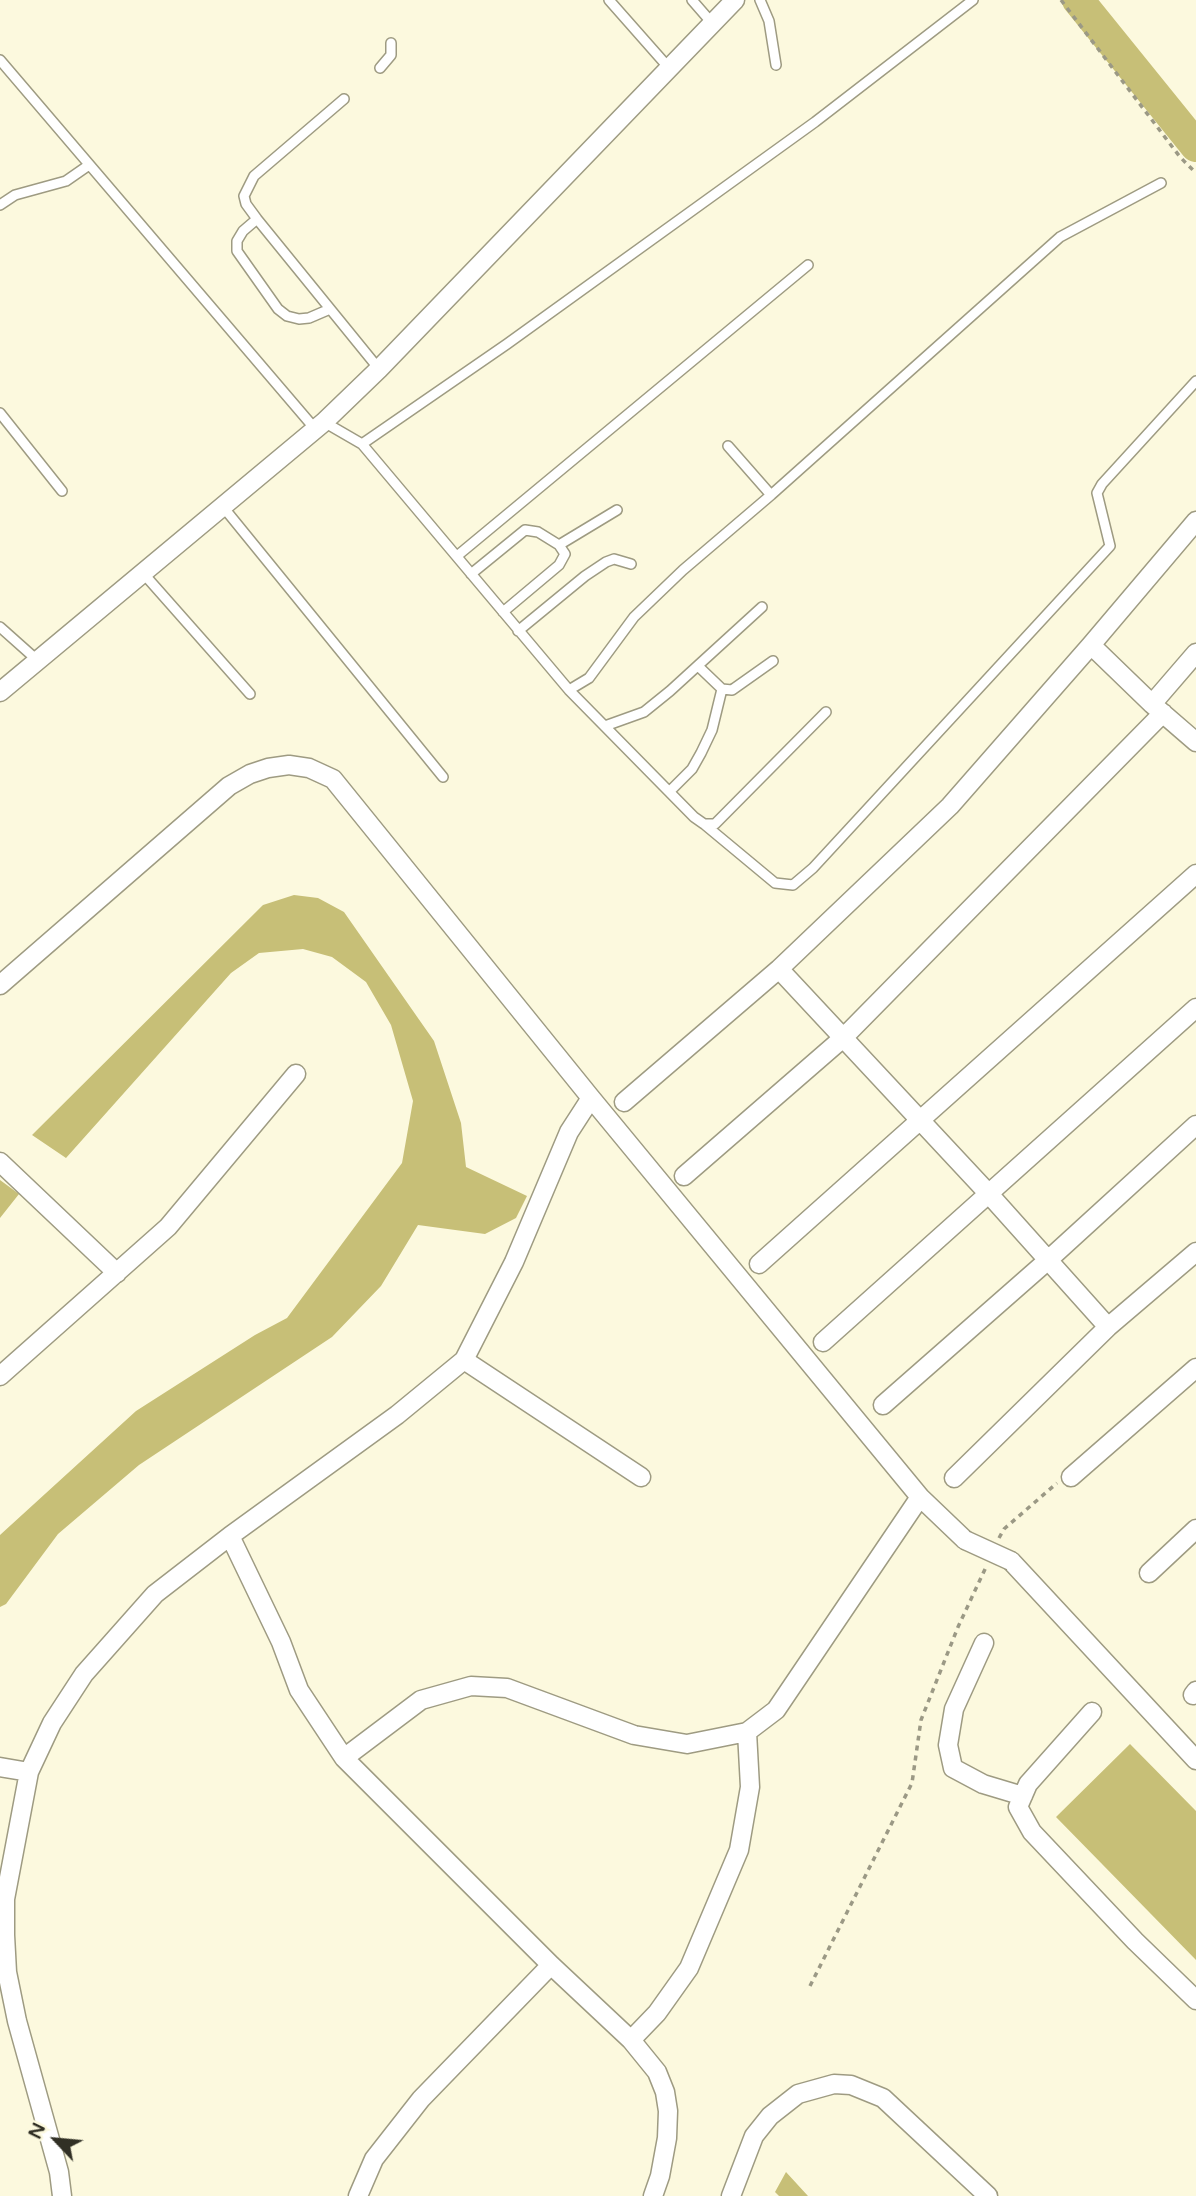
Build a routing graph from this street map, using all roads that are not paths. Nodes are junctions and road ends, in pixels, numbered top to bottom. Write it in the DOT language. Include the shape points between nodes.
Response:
graph roads {
  1 [pos="609,0"];
  2 [pos="692,0"];
  3 [pos="735,0"];
  4 [pos="760,0"];
  5 [pos="973,0"];
  6 [pos="712,23"];
  7 [pos="391,43"];
  8 [pos="0,61"];
  9 [pos="776,65"];
  10 [pos="380,68"];
  11 [pos="669,68"];
  12 [pos="344,99"];
  13 [pos="89,165"];
  14 [pos="1161,183"];
  15 [pos="0,205"];
  16 [pos="257,219"];
  17 [pos="808,265"];
  18 [pos="330,309"];
  19 [pos="379,369"];
  20 [pos="1196,381"];
  21 [pos="0,413"];
  22 [pos="320,426"];
  23 [pos="362,444"];
  24 [pos="728,446"];
  25 [pos="62,491"];
  26 [pos="771,495"];
  27 [pos="224,508"];
  28 [pos="617,510"];
  29 [pos="1196,521"];
  30 [pos="559,545"];
  31 [pos="457,556"];
  32 [pos="631,564"];
  33 [pos="143,573"];
  34 [pos="471,574"];
  35 [pos="762,607"];
  36 [pos="503,612"];
  37 [pos="0,627"];
  38 [pos="518,631"];
  39 [pos="1091,645"];
  40 [pos="1196,653"];
  41 [pos="37,660"];
  42 [pos="773,661"];
  43 [pos="698,666"];
  44 [pos="722,689"];
  45 [pos="569,690"];
  46 [pos="0,692"];
  47 [pos="250,694"];
  48 [pos="1157,709"];
  49 [pos="826,712"];
  50 [pos="605,726"];
  51 [pos="1196,742"];
  52 [pos="443,777"];
  53 [pos="670,791"];
  54 [pos="704,824"];
  55 [pos="1196,874"];
  56 [pos="779,969"];
  57 [pos="0,985"];
  58 [pos="1196,1008"];
  59 [pos="843,1038"];
  60 [pos="296,1074"];
  61 [pos="591,1098"];
  62 [pos="624,1102"];
  63 [pos="920,1121"];
  64 [pos="1196,1125"];
  65 [pos="0,1162"];
  66 [pos="684,1176"];
  67 [pos="988,1192"];
  68 [pos="1196,1252"];
  69 [pos="1047,1261"];
  70 [pos="760,1264"];
  71 [pos="117,1273"];
  72 [pos="1108,1327"];
  73 [pos="823,1342"];
  74 [pos="464,1360"];
  75 [pos="1194,1375"];
  76 [pos="0,1376"];
  77 [pos="883,1405"];
  78 [pos="641,1477"];
  79 [pos="1070,1477"];
  80 [pos="954,1478"];
  81 [pos="920,1497"];
  82 [pos="1196,1529"];
  83 [pos="230,1536"];
  84 [pos="1149,1573"];
  85 [pos="984,1643"];
  86 [pos="1092,1712"];
  87 [pos="747,1731"];
  88 [pos="344,1758"];
  89 [pos="1196,1760"];
  90 [pos="0,1767"];
  91 [pos="29,1772"];
  92 [pos="1023,1796"];
  93 [pos="551,1965"];
  94 [pos="1196,2000"];
  95 [pos="631,2040"];
  96 [pos="62,2196"];
  97 [pos="358,2196"];
  98 [pos="653,2196"];
  99 [pos="731,2196"];
  100 [pos="988,2196"];
  1 -- 11 [label="lane"];
  2 -- 6 [label="lane"];
  3 -- 6 [label="street"];
  4 -- 9 [label="lane" via="769,21"];
  5 -- 23 [label="lane" via="793,138"];
  6 -- 11 [label="street"];
  7 -- 10 [label="lane" via="391,55"];
  8 -- 13 [label="lane"];
  11 -- 19 [label="street"];
  12 -- 16 [label="lane" via="254,176 244,196"];
  13 -- 15 [label="lane" via="66,181 15,195"];
  13 -- 22 [label="lane"];
  14 -- 26 [label="lane" via="1060,237"];
  16 -- 18 [label="lane"];
  16 -- 18 [label="lane" via="243,231 237,251 278,309 299,319"];
  17 -- 31 [label="lane"];
  18 -- 19 [label="lane"];
  19 -- 22 [label="street"];
  20 -- 54 [label="lane" via="1097,493 1110,546 813,868 793,885 775,883"];
  21 -- 25 [label="lane"];
  22 -- 23 [label="lane"];
  22 -- 27 [label="street"];
  23 -- 31 [label="lane"];
  24 -- 26 [label="lane"];
  26 -- 45 [label="lane" via="634,617 598,668"];
  27 -- 33 [label="street"];
  27 -- 52 [label="lane"];
  28 -- 30 [label="lane"];
  29 -- 39 [label="street"];
  30 -- 34 [label="lane" via="525,530"];
  30 -- 36 [label="lane" via="565,554 559,565"];
  31 -- 34 [label="lane"];
  32 -- 38 [label="lane" via="614,559 606,562"];
  33 -- 41 [label="street"];
  33 -- 47 [label="lane"];
  34 -- 36 [label="lane"];
  35 -- 43 [label="lane"];
  36 -- 38 [label="lane"];
  37 -- 41 [label="lane"];
  38 -- 45 [label="lane"];
  39 -- 48 [label="street"];
  39 -- 56 [label="street" via="950,806"];
  40 -- 48 [label="street"];
  41 -- 46 [label="street"];
  42 -- 44 [label="lane" via="732,690"];
  43 -- 44 [label="lane"];
  43 -- 50 [label="lane" via="644,712"];
  44 -- 53 [label="lane" via="701,753"];
  45 -- 50 [label="lane"];
  48 -- 51 [label="street"];
  48 -- 59 [label="street"];
  49 -- 54 [label="lane" via="715,824"];
  50 -- 53 [label="lane"];
  53 -- 54 [label="lane"];
  55 -- 63 [label="street"];
  56 -- 59 [label="street"];
  56 -- 62 [label="street"];
  57 -- 61 [label="street" via="229,786 268,768 309,768 333,779"];
  58 -- 67 [label="street"];
  59 -- 63 [label="street"];
  59 -- 66 [label="street"];
  60 -- 71 [label="street" via="168,1227"];
  61 -- 74 [label="street" via="569,1132 514,1262"];
  61 -- 81 [label="street"];
  63 -- 67 [label="street"];
  63 -- 70 [label="street"];
  64 -- 69 [label="street"];
  65 -- 71 [label="street"];
  67 -- 69 [label="street"];
  67 -- 73 [label="street"];
  68 -- 72 [label="street"];
  69 -- 72 [label="street"];
  69 -- 77 [label="street"];
  71 -- 76 [label="street"];
  72 -- 80 [label="street"];
  74 -- 78 [label="street"];
  74 -- 83 [label="street" via="397,1415"];
  75 -- 79 [label="street"];
  81 -- 87 [label="street" via="776,1710"];
  81 -- 89 [label="street, bridge" via="965,1540 1011,1562"];
  82 -- 84 [label="street"];
  83 -- 88 [label="street" via="299,1690"];
  83 -- 91 [label="street" via="155,1594 84,1674 52,1723"];
  85 -- 92 [label="street" via="954,1709 947,1745 953,1768 982,1784"];
  86 -- 92 [label="street" via="1028,1784"];
  87 -- 88 [label="street" via="687,1744 634,1735 507,1688 471,1686 421,1700"];
  87 -- 95 [label="street" via="750,1787 739,1850 689,1968"];
  88 -- 93 [label="street"];
  90 -- 91 [label="street"];
  91 -- 96 [label="street" via="5,1899 7,1972 60,2172"];
  92 -- 94 [label="street" via="1018,1807 1032,1832"];
  93 -- 95 [label="street"];
  93 -- 97 [label="street" via="421,2099 374,2160"];
  95 -- 98 [label="street" via="657,2072 668,2111 667,2138"];
  99 -- 100 [label="street" via="754,2136 770,2116 798,2094 834,2084 851,2085 883,2098"];
}
